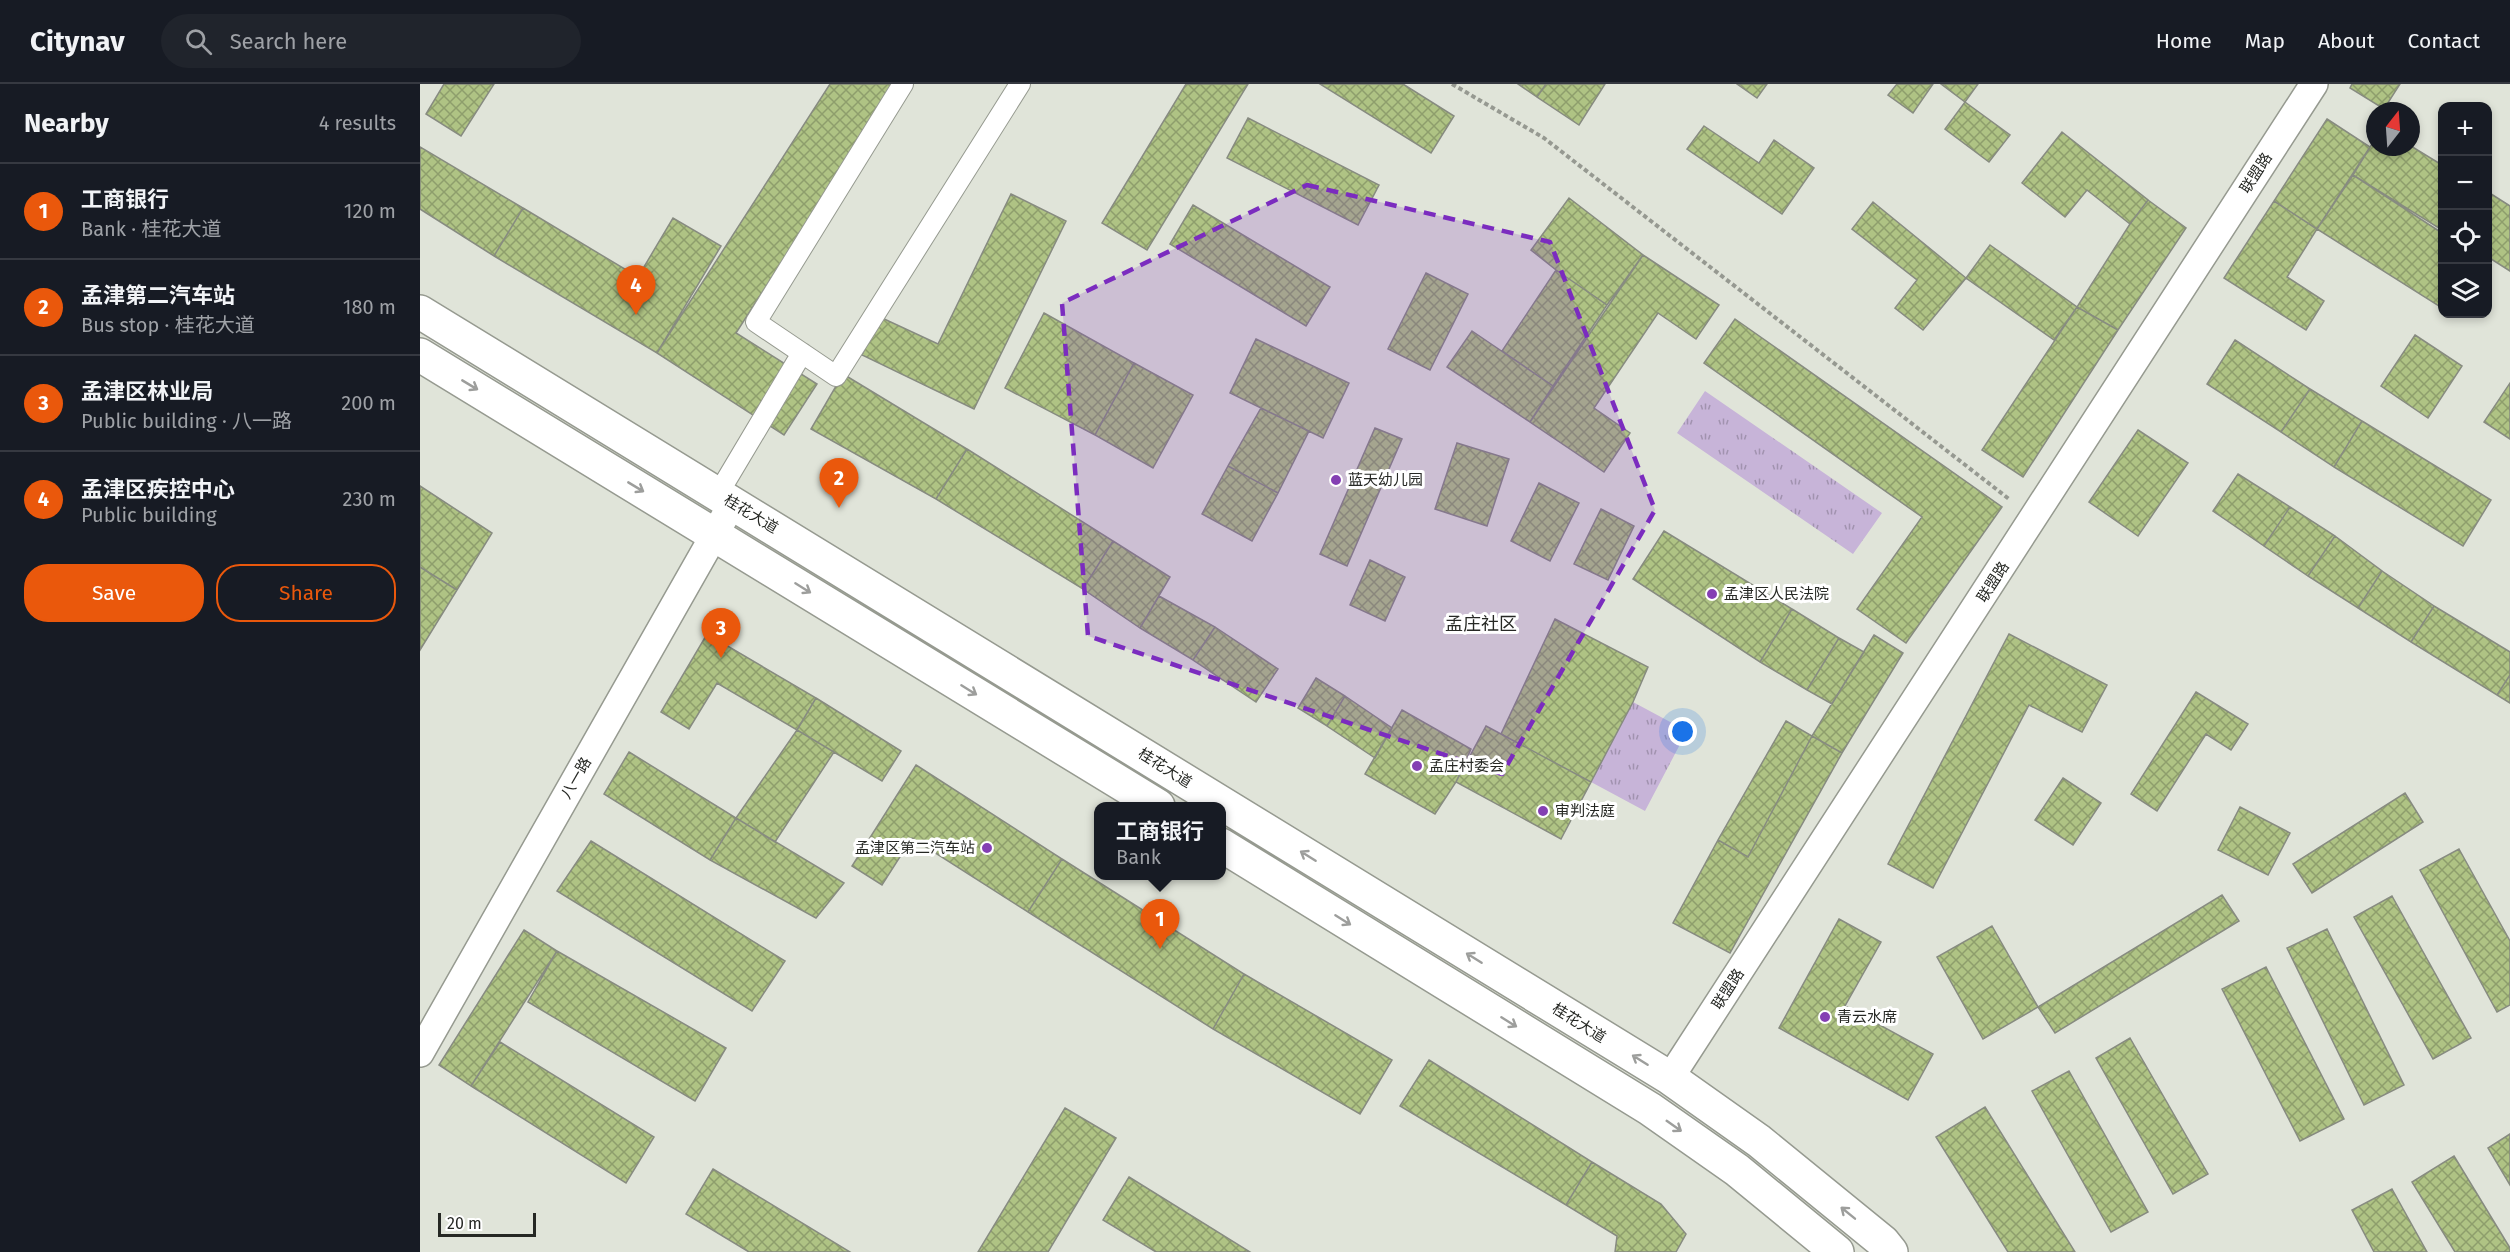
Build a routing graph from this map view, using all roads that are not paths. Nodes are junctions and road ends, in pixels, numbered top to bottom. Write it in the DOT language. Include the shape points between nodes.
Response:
graph roads {
  1 [pos="903,84"];
  2 [pos="1020,84"];
  3 [pos="2314,84"];
  4 [pos="420,312"];
  5 [pos="802,353"];
  6 [pos="420,355"];
  7 [pos="725,498"];
  8 [pos="714,534"];
  9 [pos="1150,802"];
  10 [pos="1220,802"];
  11 [pos="1226,805"];
  12 [pos="1226,848"];
  13 [pos="420,1053"];
  14 [pos="1670,1078"];
  15 [pos="1837,1252"];
  16 [pos="1891,1252"];
  1 -- 5 [label="street" via="756,322"];
  2 -- 5 [label="street" via="836,376"];
  3 -- 14 [label="street, 联盟路"];
  4 -- 7 [label="main road, 桂花大道"];
  5 -- 7 [label="street"];
  6 -- 8 [label="main road, one-way"];
  7 -- 8 [label="street, 八一路"];
  10 -- 7 [label="main road, 桂花大道, one-way"];
  8 -- 9 [label="main road, one-way"];
  8 -- 13 [label="street, 八一路"];
  14 -- 11 [label="main road, 桂花大道, one-way"];
  12 -- 15 [label="main road, one-way" via="1650,1108 1737,1170"];
  16 -- 14 [label="main road, 桂花大道, one-way" via="1759,1142"];
}
